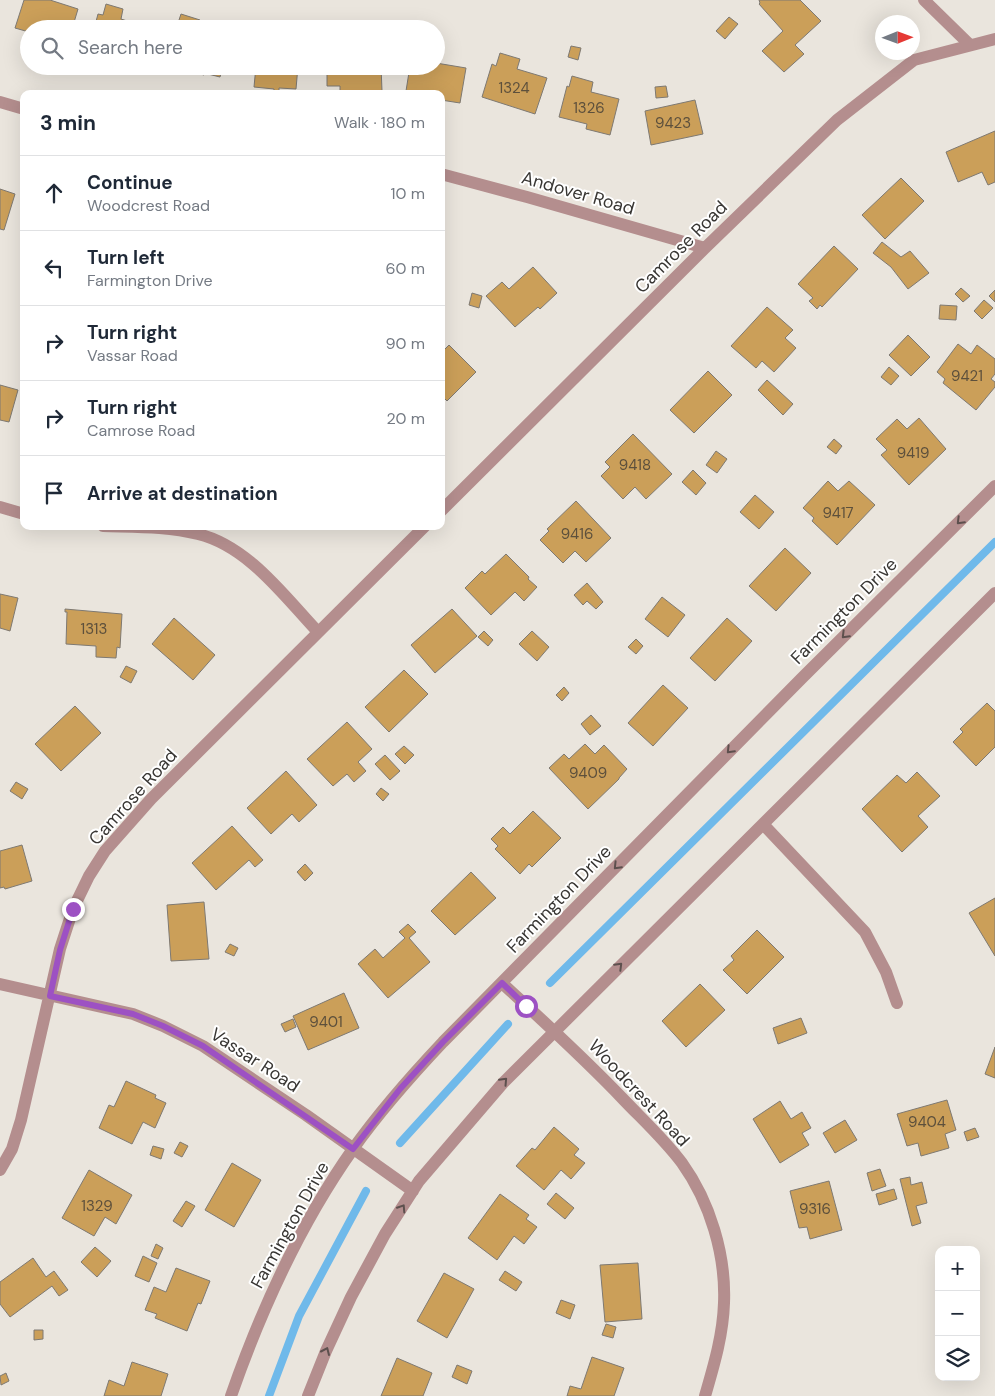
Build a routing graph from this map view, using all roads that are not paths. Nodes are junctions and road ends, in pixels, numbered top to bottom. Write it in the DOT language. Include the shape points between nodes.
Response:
graph roads {
  1 [pos="924,0"];
  2 [pos="995,39"];
  3 [pos="970,45"];
  4 [pos="0,102"];
  5 [pos="20,108"];
  6 [pos="445,175"];
  7 [pos="705,248"];
  8 [pos="995,486"];
  9 [pos="0,507"];
  10 [pos="445,507"];
  11 [pos="20,513"];
  12 [pos="177,530"];
  13 [pos="421,530"];
  14 [pos="995,593"];
  15 [pos="318,632"];
  16 [pos="763,824"];
  17 [pos="502,983"];
  18 [pos="0,984"];
  19 [pos="50,996"];
  20 [pos="897,1003"];
  21 [pos="554,1031"];
  22 [pos="353,1149"];
  23 [pos="0,1170"];
  24 [pos="413,1191"];
  25 [pos="231,1396"];
  26 [pos="308,1396"];
  27 [pos="706,1396"];
  1 -- 3 [label="street"];
  2 -- 3 [label="street, Camrose Road"];
  3 -- 7 [label="street, Camrose Road" via="914,60 837,120"];
  4 -- 5 [label="street"];
  6 -- 7 [label="street, Andover Road"];
  7 -- 10 [label="street, Camrose Road"];
  8 -- 17 [label="street, Farmington Drive, one-way"];
  9 -- 11 [label="street"];
  12 -- 15 [label="street" via="200,534 243,556"];
  13 -- 15 [label="street, Camrose Road"];
  14 -- 16 [label="street"];
  15 -- 19 [label="street, Camrose Road" via="151,799 105,851 73,909"];
  16 -- 20 [label="street" via="865,932 886,972"];
  21 -- 16 [label="street, one-way"];
  17 -- 21 [label="street, Woodcrest Road"];
  17 -- 22 [label="street, Farmington Drive" via="400,1089"];
  18 -- 19 [label="street, Vassar Road"];
  19 -- 22 [label="street, Vassar Road" via="133,1014 203,1046"];
  19 -- 23 [label="street, Camrose Road" via="21,1120 12,1150"];
  24 -- 21 [label="street, one-way" via="503,1083"];
  21 -- 27 [label="street, Woodcrest Road" via="648,1123 682,1164 702,1199 716,1236 724,1302 720,1346"];
  22 -- 24 [label="street, Vassar Road"];
  22 -- 25 [label="street, Farmington Drive" via="284,1267 246,1351"];
  26 -- 24 [label="street, one-way" via="351,1297"];
}
